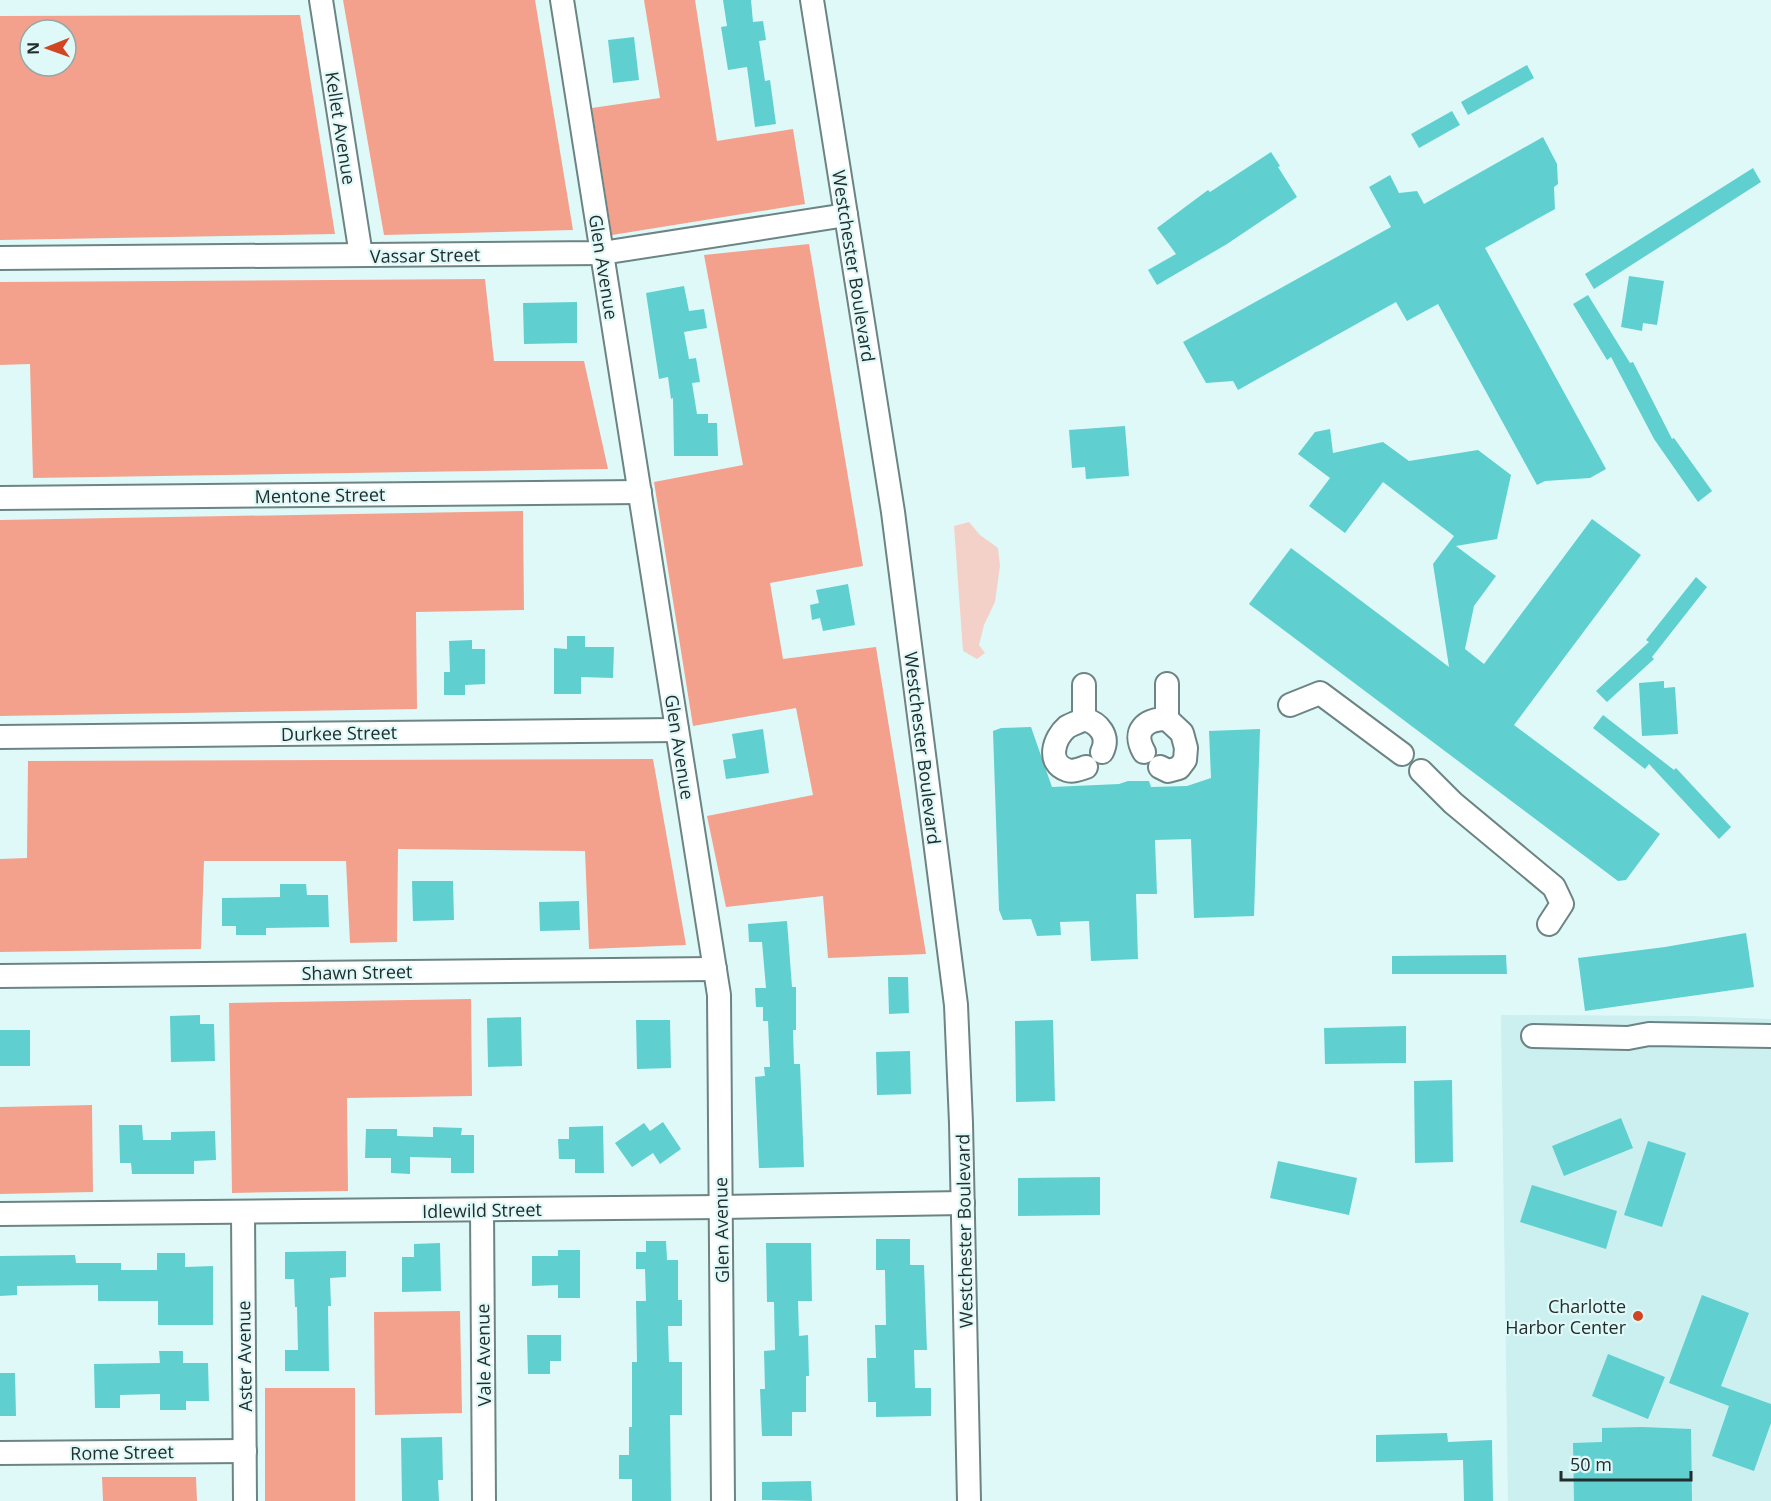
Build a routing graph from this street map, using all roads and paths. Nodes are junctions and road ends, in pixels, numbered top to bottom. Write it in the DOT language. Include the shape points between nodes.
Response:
graph roads {
  1 [pos="321,0"];
  2 [pos="562,0"];
  3 [pos="812,0"];
  4 [pos="846,215"];
  5 [pos="602,253"];
  6 [pos="361,255"];
  7 [pos="0,258"];
  8 [pos="640,492"];
  9 [pos="0,498"];
  10 [pos="1167,684"];
  11 [pos="1084,685"];
  12 [pos="1290,705"];
  13 [pos="1084,719"];
  14 [pos="1167,719"];
  15 [pos="677,730"];
  16 [pos="0,737"];
  17 [pos="1102,752"];
  18 [pos="1402,754"];
  19 [pos="1086,767"];
  20 [pos="1421,771"];
  21 [pos="1549,924"];
  22 [pos="715,969"];
  23 [pos="0,976"];
  24 [pos="1533,1036"];
  25 [pos="1771,1036"];
  26 [pos="963,1203"];
  27 [pos="721,1207"];
  28 [pos="482,1210"];
  29 [pos="243,1212"];
  30 [pos="0,1214"];
  31 [pos="245,1451"];
  32 [pos="0,1454"];
  33 [pos="245,1501"];
  34 [pos="484,1501"];
  35 [pos="723,1501"];
  36 [pos="969,1501"];
  1 -- 6 [label="street, Kellet Avenue"];
  2 -- 5 [label="street, Glen Avenue"];
  3 -- 4 [label="street, Westchester Boulevard"];
  4 -- 5 [label="street, Vassar Street"];
  4 -- 26 [label="street, Westchester Boulevard" via="893,512 956,1005"];
  5 -- 6 [label="street, Vassar Street"];
  5 -- 8 [label="street, Glen Avenue"];
  6 -- 7 [label="street, Vassar Street"];
  8 -- 9 [label="street, Mentone Street"];
  8 -- 15 [label="street, Glen Avenue"];
  10 -- 14 [label="street"];
  11 -- 13 [label="street"];
  12 -- 18 [label="street" via="1320,693"];
  13 -- 17 [label="street" via="1103,730"];
  13 -- 19 [label="street" via="1067,727 1053,749 1056,761 1066,770"];
  14 -- 14 [label="street" via="1182,733 1186,748 1185,760 1179,768 1168,771 1152,760 1139,742 1139,732 1147,723"];
  15 -- 16 [label="street, Durkee Street"];
  15 -- 22 [label="street, Glen Avenue"];
  20 -- 21 [label="street" via="1453,803 1554,887 1562,904"];
  22 -- 23 [label="street, Shawn Street"];
  22 -- 27 [label="street, Glen Avenue" via="719,995"];
  24 -- 25 [label="street"];
  26 -- 27 [label="street, Idlewild Street"];
  26 -- 36 [label="street, Westchester Boulevard"];
  27 -- 28 [label="street, Idlewild Street"];
  27 -- 35 [label="street, Glen Avenue"];
  28 -- 29 [label="street, Idlewild Street"];
  28 -- 34 [label="street, Vale Avenue"];
  29 -- 30 [label="street, Idlewild Street"];
  29 -- 31 [label="street, Aster Avenue"];
  31 -- 32 [label="street, Rome Street"];
  31 -- 33 [label="street, Aster Avenue"];
}
